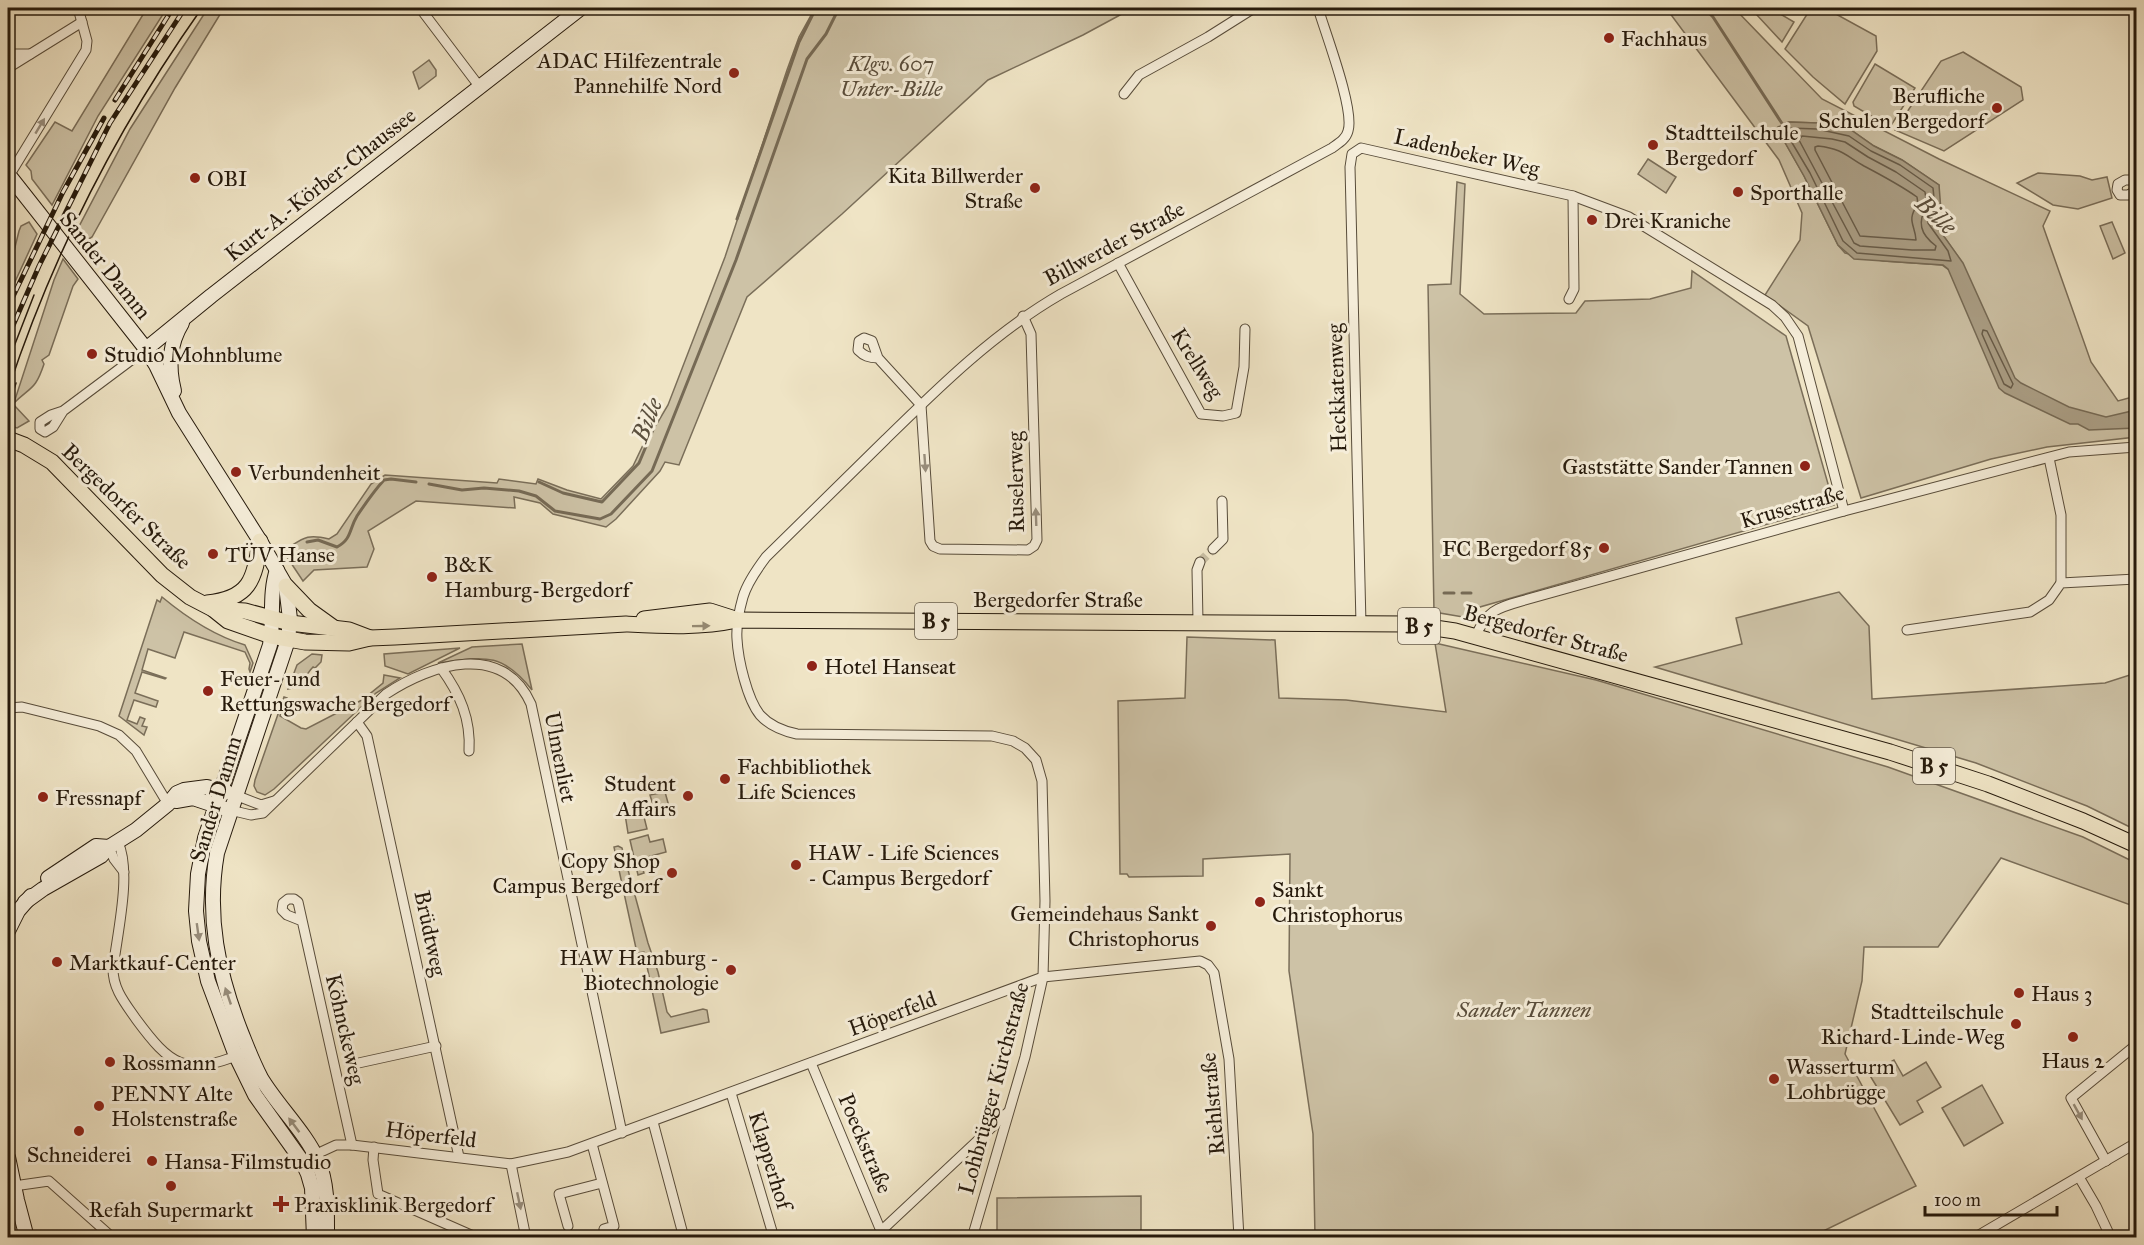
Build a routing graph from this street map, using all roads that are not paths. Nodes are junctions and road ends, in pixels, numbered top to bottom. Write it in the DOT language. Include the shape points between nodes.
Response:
graph roads {
  1 [pos="78,8"];
  2 [pos="420,8"];
  3 [pos="581,8"];
  4 [pos="1254,8"];
  5 [pos="1318,8"];
  6 [pos="82,22"];
  7 [pos="8,54"];
  8 [pos="30,54"];
  9 [pos="8,68"];
  10 [pos="479,86"];
  11 [pos="1124,94"];
  12 [pos="1354,153"];
  13 [pos="8,175"];
  14 [pos="2136,180"];
  15 [pos="2136,191"];
  16 [pos="1573,196"];
  17 [pos="1118,263"];
  18 [pos="1569,299"];
  19 [pos="187,315"];
  20 [pos="1023,316"];
  21 [pos="1245,329"];
  22 [pos="146,349"];
  23 [pos="878,358"];
  24 [pos="921,405"];
  25 [pos="63,411"];
  26 [pos="179,413"];
  27 [pos="8,439"];
  28 [pos="2136,447"];
  29 [pos="2049,458"];
  30 [pos="1222,501"];
  31 [pos="1844,511"];
  32 [pos="260,542"];
  33 [pos="1213,549"];
  34 [pos="1200,562"];
  35 [pos="277,570"];
  36 [pos="2136,579"];
  37 [pos="2061,583"];
  38 [pos="286,586"];
  39 [pos="207,606"];
  40 [pos="273,618"];
  41 [pos="738,620"];
  42 [pos="1198,622"];
  43 [pos="290,623"];
  44 [pos="1362,624"];
  45 [pos="337,629"];
  46 [pos="1907,630"];
  47 [pos="272,636"];
  48 [pos="1475,637"];
  49 [pos="370,638"];
  50 [pos="288,640"];
  51 [pos="441,668"];
  52 [pos="8,708"];
  53 [pos="357,722"];
  54 [pos="469,751"];
  55 [pos="221,790"];
  56 [pos="236,795"];
  57 [pos="274,801"];
  58 [pos="168,804"];
  59 [pos="216,805"];
  60 [pos="230,810"];
  61 [pos="113,844"];
  62 [pos="2136,845"];
  63 [pos="302,921"];
  64 [pos="8,932"];
  65 [pos="1212,969"];
  66 [pos="1042,977"];
  67 [pos="2136,1045"];
  68 [pos="436,1046"];
  69 [pos="242,1054"];
  70 [pos="811,1063"];
  71 [pos="354,1064"];
  72 [pos="731,1093"];
  73 [pos="1009,1111"];
  74 [pos="653,1122"];
  75 [pos="622,1133"];
  76 [pos="2136,1143"];
  77 [pos="592,1144"];
  78 [pos="352,1145"];
  79 [pos="374,1147"];
  80 [pos="8,1156"];
  81 [pos="459,1156"];
  82 [pos="308,1157"];
  83 [pos="2106,1161"];
  84 [pos="511,1164"];
  85 [pos="2079,1177"];
  86 [pos="602,1183"];
  87 [pos="14,1186"];
  88 [pos="568,1226"];
  89 [pos="604,1229"];
  90 [pos="882,1235"];
  91 [pos="27,1238"];
  92 [pos="113,1238"];
  93 [pos="314,1238"];
  94 [pos="327,1238"];
  95 [pos="478,1238"];
  96 [pos="526,1238"];
  97 [pos="684,1238"];
  98 [pos="774,1238"];
  99 [pos="972,1238"];
  100 [pos="1239,1238"];
  101 [pos="1974,1238"];
  102 [pos="2111,1238"];
  1 -- 6 [label="street"];
  2 -- 10 [label="street"];
  3 -- 10 [label="main road, Kurt-A.-Körber-Chaussee"];
  4 -- 11 [label="street" via="1139,75"];
  5 -- 17 [label="street, Billwerder Straße" via="1347,103 1349,126 1343,140"];
  6 -- 8 [label="street"];
  13 -- 6 [label="street, one-way" via="86,50"];
  7 -- 8 [label="street"];
  8 -- 9 [label="street"];
  10 -- 19 [label="main road, Kurt-A.-Körber-Chaussee"];
  12 -- 16 [label="street, Ladenbeker Weg" via="1361,148 1370,149"];
  12 -- 44 [label="street, Heckkatenweg" via="1350,166"];
  13 -- 22 [label="main road, Sander Damm"];
  14 -- 15 [label="street" via="2125,180 2117,190 2120,195"];
  16 -- 18 [label="street" via="1574,289"];
  16 -- 31 [label="street, Ladenbeker Weg" via="1629,218 1772,305 1785,317 1798,336"];
  17 -- 20 [label="street, Billwerder Straße"];
  17 -- 21 [label="street, Krellweg" via="1201,414 1236,413 1244,367"];
  19 -- 22 [label="main road, Kurt-A.-Körber-Chaussee"];
  19 -- 26 [label="main road, Kurt-A.-Körber-Chaussee" via="175,338 170,362"];
  20 -- 24 [label="street, Billwerder Straße"];
  24 -- 20 [label="street, Ruselerweg, one-way" via="933,546 1023,550 1033,547 1037,540 1031,334"];
  22 -- 25 [label="street, Kurt-A.-Körber-Chaussee"];
  22 -- 26 [label="main road, Sander Damm"];
  23 -- 24 [label="street"];
  24 -- 41 [label="street, Billwerder Straße" via="766,557 744,592"];
  26 -- 32 [label="main road, Sander Damm"];
  27 -- 39 [label="main road, Bergedorfer Straße / B 5" via="29,447 58,468 154,568"];
  28 -- 29 [label="street, Krusestraße" via="2069,452"];
  29 -- 31 [label="street, Krusestraße"];
  29 -- 37 [label="street" via="2061,515"];
  30 -- 33 [label="street" via="1223,538"];
  31 -- 48 [label="street, Krusestraße" via="1498,608 1484,619"];
  32 -- 35 [label="main road, Sander Damm"];
  32 -- 39 [label="main road" via="257,568 246,588"];
  34 -- 42 [label="street"];
  35 -- 38 [label="main road, Sander Damm"];
  35 -- 40 [label="main road, Sander Damm" via="272,584"];
  36 -- 37 [label="street"];
  37 -- 46 [label="street" via="2049,600 2030,612"];
  38 -- 43 [label="main road, Sander Damm"];
  38 -- 45 [label="main road" via="316,616"];
  39 -- 40 [label="main road, Bergedorfer Straße / B 5"];
  39 -- 47 [label="main road, Bergedorfer Straße / B 5" via="228,621"];
  40 -- 43 [label="main road, Bergedorfer Straße / B 5"];
  40 -- 47 [label="main road, Sander Damm"];
  41 -- 42 [label="main road, Bergedorfer Straße / B 5"];
  41 -- 49 [label="main road, Bergedorfer Straße / B 5" via="710,626 626,624"];
  41 -- 66 [label="street, Lohbrügger Kirchstraße" via="738,646 749,692 760,714 778,728 796,734 992,736 1013,741 1036,760 1042,781"];
  42 -- 44 [label="main road, Bergedorfer Straße / B 5"];
  43 -- 45 [label="main road, Bergedorfer Straße / B 5"];
  43 -- 50 [label="main road, Sander Damm"];
  44 -- 48 [label="main road, Bergedorfer Straße / B 5" via="1408,624"];
  45 -- 49 [label="main road, Bergedorfer Straße / B 5"];
  47 -- 50 [label="main road, Bergedorfer Straße / B 5"];
  47 -- 55 [label="main road, Sander Damm"];
  48 -- 62 [label="main road, Bergedorfer Straße / B 5" via="1890,752 1988,784"];
  49 -- 50 [label="main road, Bergedorfer Straße / B 5" via="349,643"];
  50 -- 56 [label="main road, Sander Damm"];
  51 -- 53 [label="street, Ulmenliet" via="392,691"];
  51 -- 54 [label="street" via="464,707"];
  51 -- 75 [label="street, Ulmenliet" via="476,663 493,667 515,680 531,704"];
  52 -- 58 [label="street" via="22,707 99,726 119,735 140,757"];
  53 -- 57 [label="street, Ulmenliet"];
  53 -- 68 [label="street, Brüdtweg" via="367,736"];
  55 -- 56 [label="main road"];
  55 -- 58 [label="main road" via="184,790"];
  55 -- 59 [label="main road, Sander Damm"];
  56 -- 57 [label="street" via="261,805"];
  56 -- 60 [label="main road, Sander Damm"];
  57 -- 60 [label="street, Ulmenliet" via="259,814"];
  58 -- 59 [label="main road" via="189,798"];
  58 -- 61 [label="main road" via="136,831"];
  59 -- 60 [label="main road"];
  59 -- 69 [label="main road, Sander Damm, one-way" via="202,855 196,911 199,941 208,981"];
  69 -- 60 [label="main road, Sander Damm, one-way" via="213,927 213,877"];
  61 -- 64 [label="main road" via="101,856 25,902"];
  61 -- 69 [label="street" via="114,859 124,872 113,969 120,996 166,1056 206,1066"];
  63 -- 78 [label="street, Köhnckeweg"];
  65 -- 66 [label="street, Höperfeld" via="1194,961"];
  65 -- 100 [label="street, Riehlstraße" via="1229,1059"];
  66 -- 70 [label="street, Höperfeld"];
  66 -- 73 [label="street, Lohbrügger Kirchstraße"];
  67 -- 83 [label="street, one-way" via="2071,1098"];
  68 -- 71 [label="street"];
  68 -- 81 [label="street, Brüdtweg"];
  69 -- 82 [label="main road, Sander Damm" via="255,1095"];
  70 -- 72 [label="street, Höperfeld"];
  70 -- 90 [label="street, Poeckstraße"];
  72 -- 74 [label="street, Höperfeld"];
  72 -- 98 [label="street, Klapperhof"];
  73 -- 90 [label="street"];
  73 -- 99 [label="street, Lohbrügger Kirchstraße"];
  74 -- 75 [label="street, Höperfeld"];
  74 -- 97 [label="street"];
  75 -- 77 [label="street, Höperfeld"];
  76 -- 83 [label="street"];
  77 -- 84 [label="street, Höperfeld"];
  77 -- 86 [label="street"];
  78 -- 79 [label="street, Höperfeld"];
  78 -- 82 [label="street, Höperfeld" via="336,1145"];
  79 -- 81 [label="street, Höperfeld"];
  79 -- 95 [label="street" via="378,1194"];
  80 -- 87 [label="main road"];
  81 -- 84 [label="street, Höperfeld"];
  82 -- 93 [label="main road, Sander Damm"];
  82 -- 94 [label="main road, Sander Damm" via="325,1184"];
  83 -- 85 [label="street"];
  84 -- 96 [label="street, one-way"];
  85 -- 101 [label="street"];
  85 -- 102 [label="street"];
  86 -- 88 [label="street" via="559,1194"];
  86 -- 89 [label="street" via="614,1226"];
  87 -- 91 [label="main road"];
  87 -- 92 [label="street" via="49,1181"];
}
